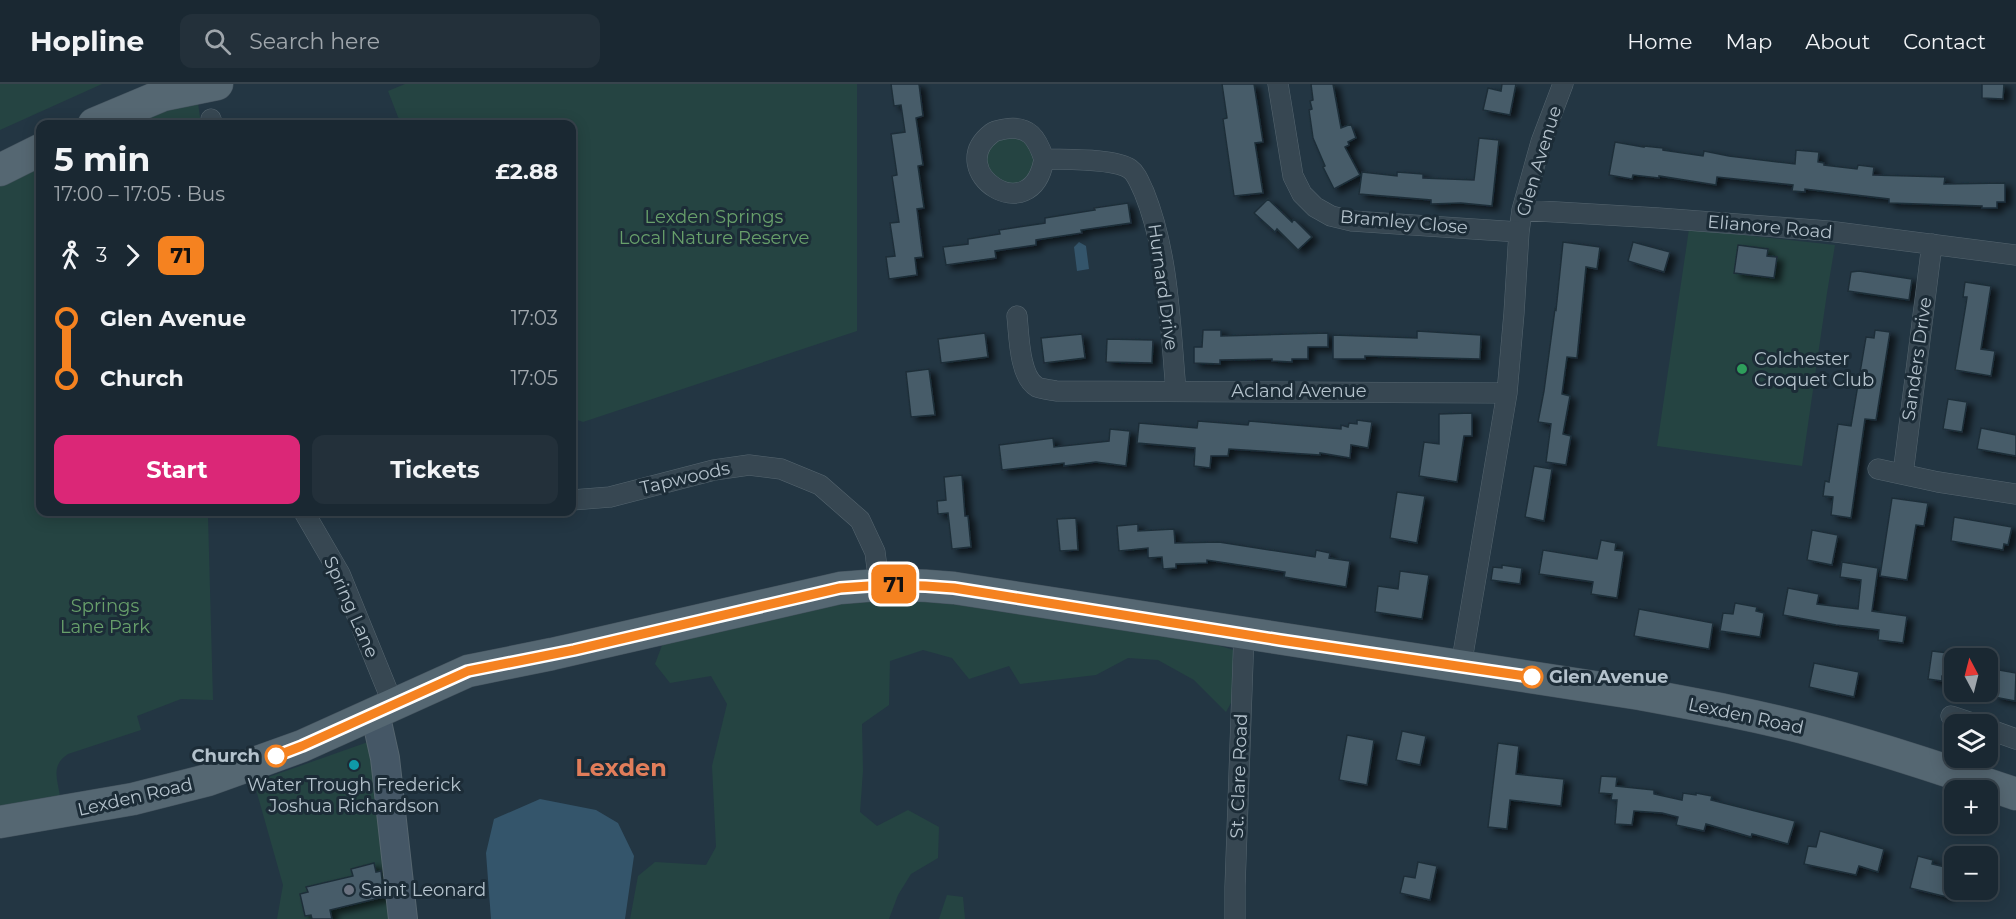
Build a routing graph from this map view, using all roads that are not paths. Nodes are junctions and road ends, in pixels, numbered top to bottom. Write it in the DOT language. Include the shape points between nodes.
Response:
graph roads {
  1 [pos="217,84"];
  2 [pos="1278,84"];
  3 [pos="1563,84"];
  4 [pos="169,90"];
  5 [pos="103,120"];
  6 [pos="36,152"];
  7 [pos="1044,159"];
  8 [pos="0,170"];
  9 [pos="1522,210"];
  10 [pos="1519,232"];
  11 [pos="1932,244"];
  12 [pos="2016,255"];
  13 [pos="1017,316"];
  14 [pos="1176,391"];
  15 [pos="1507,393"];
  16 [pos="1878,469"];
  17 [pos="1903,474"];
  18 [pos="2016,494"];
  19 [pos="576,500"];
  20 [pos="306,516"];
  21 [pos="879,584"];
  22 [pos="1244,633"];
  23 [pos="1461,666"];
  24 [pos="384,709"];
  25 [pos="1998,733"];
  26 [pos="2016,739"];
  27 [pos="2016,794"];
  28 [pos="0,822"];
  29 [pos="403,919"];
  30 [pos="1235,919"];
  1 -- 4 [label="main road"];
  2 -- 10 [label="street, Bramley Close" via="1293,176 1314,207 1352,221"];
  3 -- 9 [label="street, Glen Avenue"];
  4 -- 5 [label="main road"];
  6 -- 8 [label="main road"];
  7 -- 14 [label="street, Hurnard Drive" via="1121,165 1138,178 1155,220 1167,288"];
  9 -- 10 [label="street, Glen Avenue"];
  9 -- 11 [label="street, Elianore Road" via="1828,231"];
  10 -- 15 [label="street, Glen Avenue"];
  11 -- 12 [label="street, Elianore Road"];
  11 -- 17 [label="street, Sanders Drive"];
  13 -- 14 [label="street, Acland Avenue" via="1023,366 1037,387 1056,391"];
  14 -- 15 [label="street, Acland Avenue"];
  15 -- 23 [label="street, Glen Avenue"];
  16 -- 17 [label="street"];
  17 -- 18 [label="street"];
  19 -- 21 [label="street, Tapwoods" via="610,497 714,470 749,465 781,469 820,485 860,520 875,552"];
  20 -- 24 [label="street, Spring Lane" via="340,574"];
  21 -- 22 [label="main road, Lexden Road" via="954,588"];
  21 -- 24 [label="main road, Lexden Road" via="840,588 468,671"];
  22 -- 23 [label="main road, Lexden Road"];
  22 -- 30 [label="street, St. Clare Road"];
  23 -- 27 [label="main road, Lexden Road" via="1729,710 1910,758"];
  24 -- 28 [label="main road, Lexden Road" via="302,746 208,780 133,800"];
  24 -- 29 [label="street"];
  25 -- 26 [label="street"];
}
